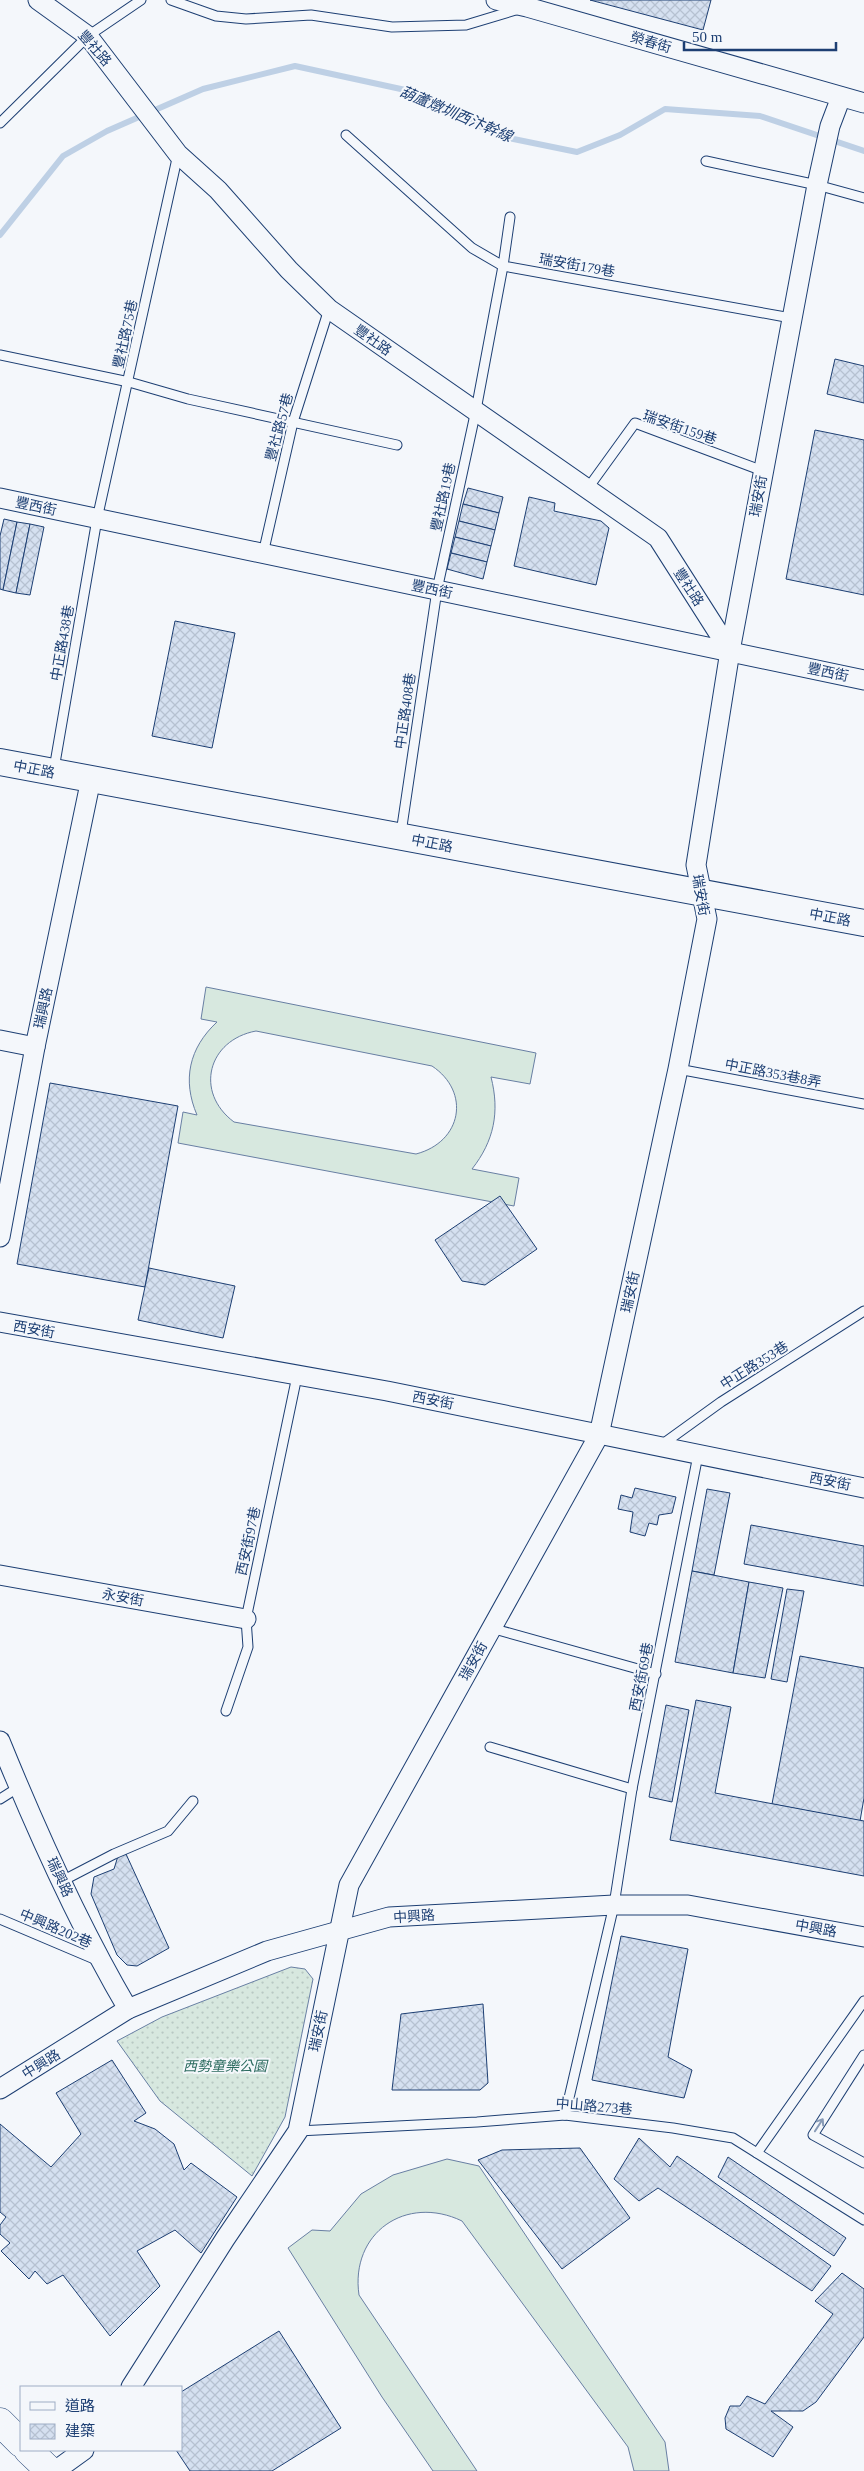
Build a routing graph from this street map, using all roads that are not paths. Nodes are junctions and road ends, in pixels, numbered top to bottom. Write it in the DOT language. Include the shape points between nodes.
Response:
graph roads {
  1 [pos="38,0"];
  2 [pos="141,0"];
  3 [pos="171,0"];
  4 [pos="496,0"];
  5 [pos="527,7"];
  6 [pos="88,36"];
  7 [pos="841,97"];
  8 [pos="864,103"];
  9 [pos="0,123"];
  10 [pos="346,136"];
  11 [pos="178,154"];
  12 [pos="706,161"];
  13 [pos="817,185"];
  14 [pos="864,198"];
  15 [pos="510,217"];
  16 [pos="502,266"];
  17 [pos="329,309"];
  18 [pos="791,318"];
  19 [pos="0,355"];
  20 [pos="129,382"];
  21 [pos="476,410"];
  22 [pos="293,422"];
  23 [pos="397,445"];
  24 [pos="763,471"];
  25 [pos="588,488"];
  26 [pos="0,498"];
  27 [pos="97,519"];
  28 [pos="263,554"];
  29 [pos="436,590"];
  30 [pos="730,651"];
  31 [pos="864,680"];
  32 [pos="0,762"];
  33 [pos="53,772"];
  34 [pos="91,779"];
  35 [pos="400,837"];
  36 [pos="701,892"];
  37 [pos="864,923"];
  38 [pos="0,1040"];
  39 [pos="35,1047"];
  40 [pos="678,1069"];
  41 [pos="864,1104"];
  42 [pos="0,1237"];
  43 [pos="864,1311"];
  44 [pos="0,1322"];
  45 [pos="297,1376"];
  46 [pos="599,1435"];
  47 [pos="660,1446"];
  48 [pos="698,1455"];
  49 [pos="864,1488"];
  50 [pos="0,1575"];
  51 [pos="246,1619"];
  52 [pos="491,1628"];
  53 [pos="656,1674"];
  54 [pos="226,1711"];
  55 [pos="0,1742"];
  56 [pos="490,1747"];
  57 [pos="18,1786"];
  58 [pos="632,1789"];
  59 [pos="0,1799"];
  60 [pos="193,1801"];
  61 [pos="62,1881"];
  62 [pos="614,1905"];
  63 [pos="0,1919"];
  64 [pos="340,1931"];
  65 [pos="864,1937"];
  66 [pos="100,1962"];
  67 [pos="864,2001"];
  68 [pos="128,2009"];
  69 [pos="864,2055"];
  70 [pos="0,2089"];
  71 [pos="565,2115"];
  72 [pos="298,2131"];
  73 [pos="757,2153"];
  74 [pos="863,2160"];
  75 [pos="864,2220"];
  76 [pos="132,2386"];
  77 [pos="0,2422"];
  78 [pos="20,2442"];
  79 [pos="29,2451"];
  80 [pos="83,2451"];
  81 [pos="50,2471"];
  82 [pos="55,2471"];
  1 -- 6 [label="street, 豐社路"];
  2 -- 6 [label="lane"];
  3 -- 5 [label="lane" via="216,16 246,20 311,15 392,27 466,25"];
  4 -- 5 [label="street, 榮春街"];
  5 -- 7 [label="street, 榮春街"];
  6 -- 9 [label="lane"];
  6 -- 11 [label="street, 豐社路"];
  7 -- 8 [label="street, 榮春街"];
  7 -- 13 [label="street, 瑞安街" via="830,126"];
  10 -- 16 [label="lane" via="472,248"];
  11 -- 17 [label="street, 豐社路" via="218,190 289,270"];
  11 -- 20 [label="lane, 豐社路75巷"];
  12 -- 13 [label="lane"];
  13 -- 14 [label="lane"];
  13 -- 18 [label="street, 瑞安街"];
  15 -- 16 [label="lane"];
  16 -- 18 [label="lane, 瑞安街179巷"];
  16 -- 21 [label="lane"];
  17 -- 21 [label="street, 豐社路"];
  17 -- 22 [label="lane, 豐社路57巷"];
  18 -- 24 [label="street, 瑞安街"];
  19 -- 20 [label="lane"];
  20 -- 22 [label="lane" via="188,399"];
  20 -- 27 [label="lane, 豐社路75巷"];
  21 -- 25 [label="street, 豐社路"];
  21 -- 29 [label="lane, 豐社路19巷"];
  22 -- 23 [label="lane"];
  22 -- 28 [label="lane, 豐社路57巷"];
  24 -- 25 [label="lane, 瑞安街159巷" via="635,423"];
  24 -- 30 [label="street, 瑞安街"];
  25 -- 30 [label="street, 豐社路" via="658,538"];
  26 -- 27 [label="street, 豐西街"];
  27 -- 28 [label="street, 豐西街"];
  27 -- 33 [label="lane, 中正路438巷"];
  28 -- 29 [label="street, 豐西街"];
  29 -- 30 [label="street, 豐西街"];
  29 -- 35 [label="lane, 中正路408巷"];
  30 -- 31 [label="street, 豐西街"];
  30 -- 36 [label="street, 瑞安街" via="696,865"];
  32 -- 33 [label="street, 中正路"];
  33 -- 34 [label="street, 中正路"];
  34 -- 35 [label="street, 中正路"];
  34 -- 39 [label="street, 瑞興路"];
  35 -- 36 [label="street, 中正路"];
  36 -- 37 [label="street, 中正路"];
  36 -- 40 [label="street, 瑞安街" via="707,920"];
  38 -- 39 [label="street"];
  39 -- 42 [label="street, 瑞興路"];
  40 -- 41 [label="lane, 中正路353巷8弄"];
  40 -- 46 [label="street, 瑞安街"];
  43 -- 47 [label="lane, 中正路353巷" via="720,1402"];
  44 -- 45 [label="street, 西安街"];
  45 -- 46 [label="street, 西安街" via="387,1391"];
  45 -- 51 [label="lane, 西安街97巷"];
  46 -- 47 [label="street, 西安街"];
  46 -- 52 [label="street, 瑞安街"];
  47 -- 48 [label="street, 西安街"];
  48 -- 49 [label="street, 西安街"];
  48 -- 53 [label="lane, 西安街69巷"];
  50 -- 51 [label="street, 永安街"];
  51 -- 54 [label="lane, 西安街97巷" via="248,1647"];
  52 -- 53 [label="lane"];
  52 -- 64 [label="street, 瑞安街" via="349,1885"];
  53 -- 58 [label="lane, 西安街69巷"];
  55 -- 57 [label="street, 瑞興路"];
  56 -- 58 [label="lane"];
  57 -- 59 [label="lane"];
  57 -- 61 [label="street, 瑞興路"];
  58 -- 62 [label="lane, 西安街69巷"];
  60 -- 61 [label="lane" via="168,1831"];
  61 -- 66 [label="street, 瑞興路"];
  62 -- 64 [label="street, 中興路" via="389,1917"];
  62 -- 65 [label="street, 中興路" via="688,1905"];
  62 -- 71 [label="lane, 西安街69巷"];
  63 -- 66 [label="lane, 中興路202巷"];
  64 -- 68 [label="street, 中興路" via="267,1951"];
  64 -- 72 [label="street, 瑞安街"];
  66 -- 68 [label="street, 瑞興路"];
  67 -- 73 [label="lane"];
  68 -- 70 [label="street, 中興路"];
  74 -- 69 [label="lane, one-way" via="813,2135"];
  71 -- 72 [label="lane, 中山路273巷"];
  71 -- 73 [label="lane, 中山路273巷" via="733,2138"];
  72 -- 76 [label="street, 瑞安街"];
  73 -- 75 [label="lane, 中山路273巷"];
  77 -- 78 [label="main road"];
  79 -- 81 [label="main road"];
  80 -- 82 [label="street"];
}
